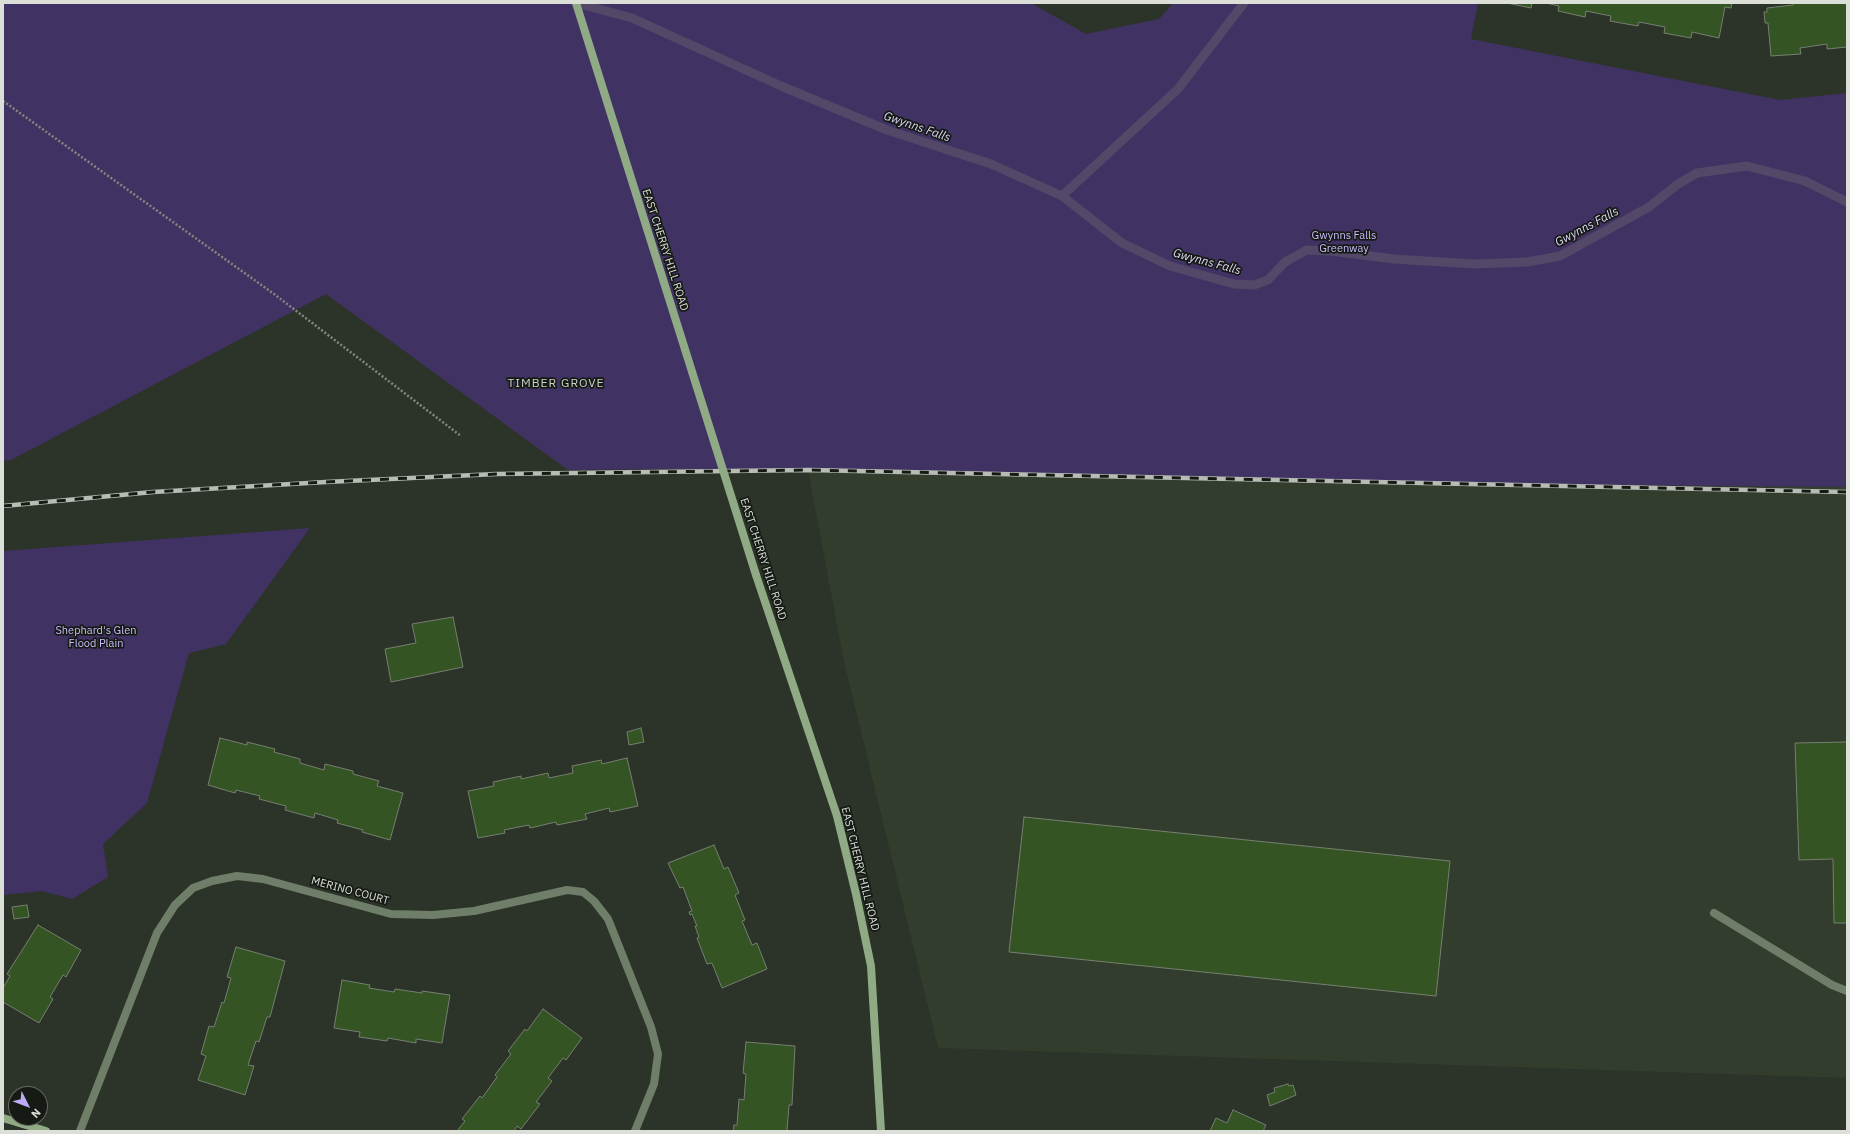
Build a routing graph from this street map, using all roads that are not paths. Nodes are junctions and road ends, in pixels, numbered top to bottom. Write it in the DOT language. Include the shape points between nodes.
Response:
graph roads {
  1 [pos="576,3"];
  2 [pos="1714,913"];
  3 [pos="1847,991"];
  4 [pos="3,1118"];
  5 [pos="46,1131"];
  6 [pos="80,1131"];
  7 [pos="635,1131"];
  8 [pos="881,1131"];
  1 -- 8 [label="main road, EAST CHERRY HILL ROAD, bridge" via="756,575 837,816 871,966"];
  2 -- 3 [label="street"];
  4 -- 5 [label="main road"];
  6 -- 7 [label="street, MERINO COURT" via="157,933 175,905 193,888 237,876 263,879 391,914 433,915 474,911 567,890 583,892 608,919 651,1027 658,1054 654,1084"];
}
